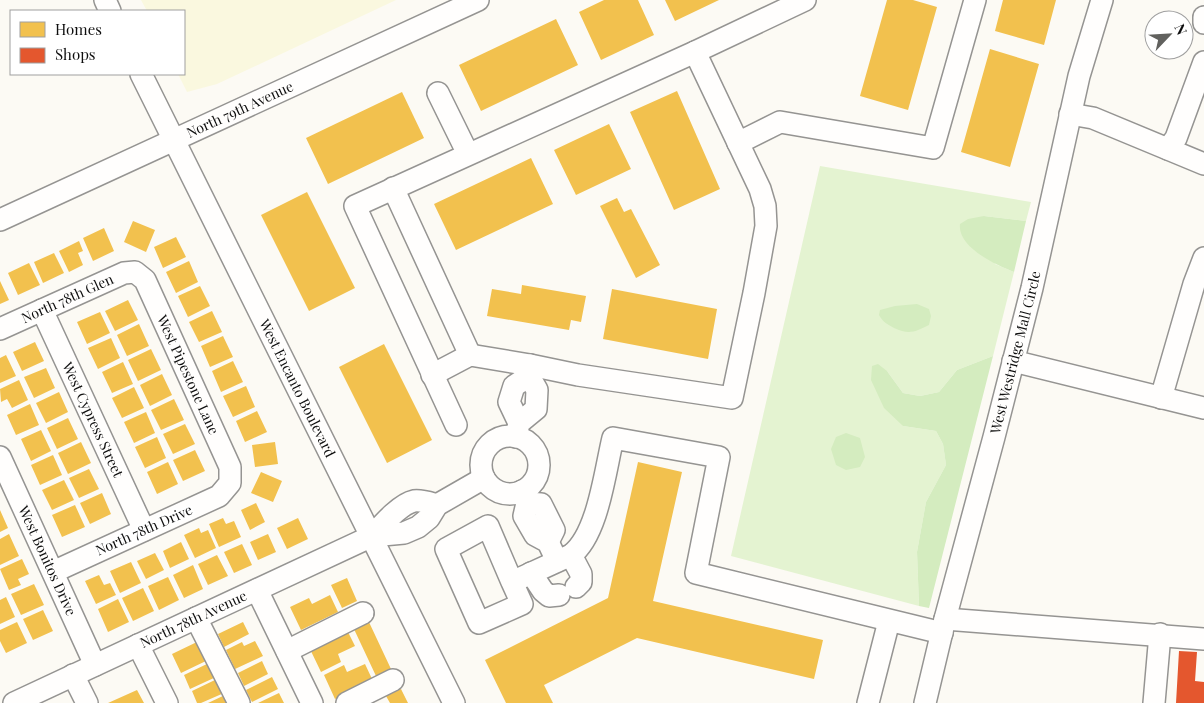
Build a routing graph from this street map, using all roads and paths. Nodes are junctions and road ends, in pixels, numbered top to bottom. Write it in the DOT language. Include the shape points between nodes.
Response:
graph roads {
  1 [pos="478,0"];
  2 [pos="805,0"];
  3 [pos="975,0"];
  4 [pos="1102,0"];
  5 [pos="1204,17"];
  6 [pos="1204,23"];
  7 [pos="694,52"];
  8 [pos="1204,62"];
  9 [pos="141,75"];
  10 [pos="438,93"];
  11 [pos="1070,114"];
  12 [pos="173,140"];
  13 [pos="738,143"];
  14 [pos="1168,149"];
  15 [pos="468,154"];
  16 [pos="1204,164"];
  17 [pos="393,188"];
  18 [pos="0,220"];
  19 [pos="1204,258"];
  20 [pos="135,272"];
  21 [pos="42,310"];
  22 [pos="0,329"];
  23 [pos="470,355"];
  24 [pos="1013,361"];
  25 [pos="529,370"];
  26 [pos="432,375"];
  27 [pos="1161,398"];
  28 [pos="1204,408"];
  29 [pos="456,425"];
  30 [pos="518,430"];
  31 [pos="0,456"];
  32 [pos="484,478"];
  33 [pos="230,483"];
  34 [pos="525,497"];
  35 [pos="144,530"];
  36 [pos="372,536"];
  37 [pos="559,553"];
  38 [pos="53,572"];
  39 [pos="531,573"];
  40 [pos="512,582"];
  41 [pos="257,590"];
  42 [pos="363,613"];
  43 [pos="196,618"];
  44 [pos="889,621"];
  45 [pos="943,626"];
  46 [pos="1160,634"];
  47 [pos="1204,639"];
  48 [pos="138,645"];
  49 [pos="287,651"];
  50 [pos="94,665"];
  51 [pos="73,675"];
  52 [pos="393,680"];
  53 [pos="0,694"];
  54 [pos="4,703"];
  55 [pos="14,703"];
  56 [pos="87,703"];
  57 [pos="167,703"];
  58 [pos="239,703"];
  59 [pos="312,703"];
  60 [pos="347,703"];
  61 [pos="454,703"];
  62 [pos="868,703"];
  63 [pos="925,703"];
  64 [pos="1154,703"];
  1 -- 12 [label="street, North 79th Avenue"];
  2 -- 7 [label="street"];
  3 -- 13 [label="street" via="933,148 780,122"];
  4 -- 11 [label="street, West Westridge Mall Circle"];
  5 -- 6 [label="street"];
  7 -- 13 [label="street"];
  7 -- 15 [label="street"];
  8 -- 14 [label="street" via="1176,138"];
  9 -- 12 [label="street, West Encanto Boulevard"];
  10 -- 15 [label="street"];
  11 -- 14 [label="street" via="1093,118"];
  11 -- 24 [label="street, West Westridge Mall Circle"];
  12 -- 18 [label="street, North 79th Avenue"];
  12 -- 36 [label="street, West Encanto Boulevard"];
  13 -- 25 [label="street" via="760,189 766,226 732,398"];
  14 -- 16 [label="street"];
  15 -- 17 [label="street"];
  17 -- 23 [label="street"];
  17 -- 26 [label="street" via="355,206"];
  19 -- 27 [label="street"];
  20 -- 21 [label="street, North 78th Glen" via="124,272"];
  20 -- 33 [label="street, West Pipestone Lane" via="145,280 226,458 230,467"];
  21 -- 22 [label="street, North 78th Glen"];
  21 -- 35 [label="street, West Cypress Street"];
  23 -- 25 [label="street"];
  23 -- 26 [label="street"];
  24 -- 27 [label="street"];
  24 -- 45 [label="street, West Westridge Mall Circle"];
  25 -- 30 [label="street" via="537,390 536,408"];
  26 -- 29 [label="street"];
  27 -- 28 [label="street"];
  30 -- 32 [label="street" via="494,441 487,448 483,456"];
  30 -- 34 [label="street" via="538,460 536,478"];
  31 -- 38 [label="street, West Bonitos Drive"];
  32 -- 34 [label="street" via="495,489"];
  32 -- 36 [label="street, North 78th Avenue" via="437,505 413,501 396,512"];
  33 -- 35 [label="street, North 78th Drive" via="219,496"];
  34 -- 37 [label="street" via="541,504 554,530"];
  35 -- 38 [label="street, North 78th Drive"];
  36 -- 41 [label="street, North 78th Avenue"];
  36 -- 61 [label="street, West Encanto Boulevard"];
  37 -- 39 [label="street"];
  37 -- 39 [label="street" via="581,574 580,582 567,591 548,596"];
  37 -- 44 [label="street" via="579,550 588,534 613,438 719,458 696,572"];
  38 -- 50 [label="street, West Bonitos Drive"];
  39 -- 40 [label="street"];
  41 -- 43 [label="street, North 78th Avenue"];
  41 -- 49 [label="street"];
  42 -- 49 [label="street"];
  43 -- 48 [label="street, North 78th Avenue"];
  43 -- 58 [label="street"];
  44 -- 45 [label="street"];
  44 -- 62 [label="street"];
  45 -- 46 [label="street"];
  45 -- 63 [label="street, West Westridge Mall Circle"];
  46 -- 47 [label="street"];
  46 -- 64 [label="street"];
  48 -- 50 [label="street, North 78th Avenue"];
  48 -- 57 [label="street"];
  49 -- 59 [label="street"];
  50 -- 51 [label="street, North 78th Avenue"];
  51 -- 55 [label="street, North 78th Avenue"];
  51 -- 56 [label="street"];
  52 -- 60 [label="street"];
  53 -- 54 [label="street"];
}
